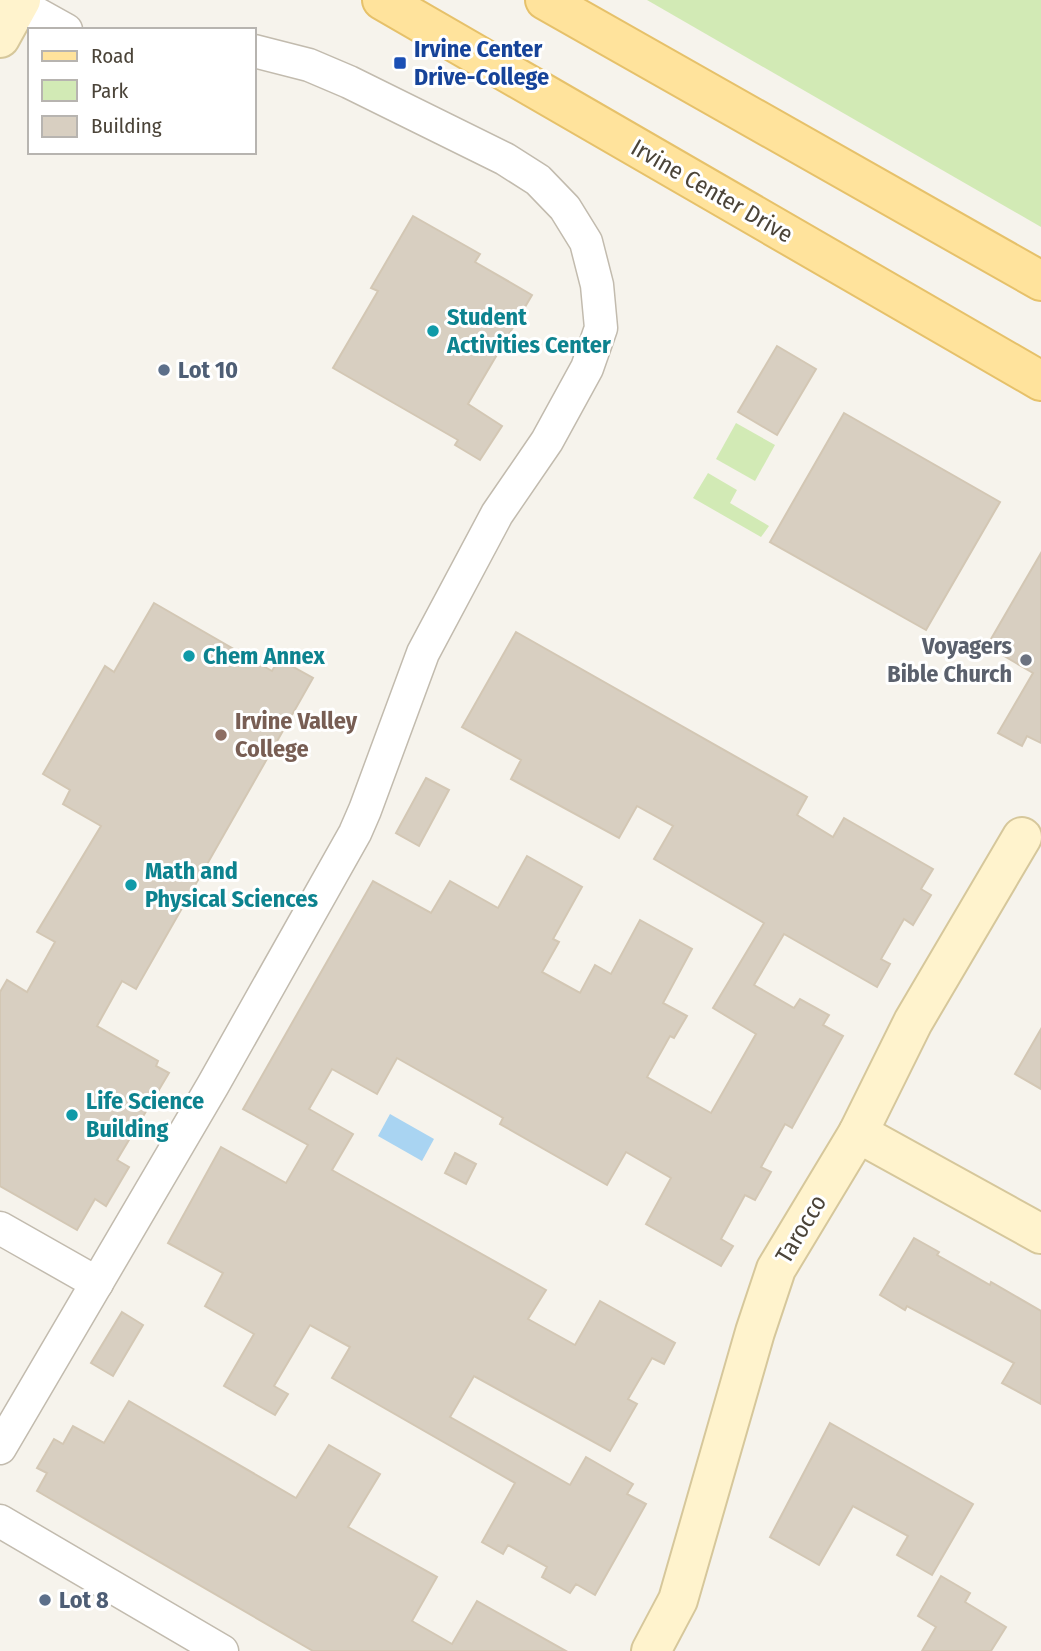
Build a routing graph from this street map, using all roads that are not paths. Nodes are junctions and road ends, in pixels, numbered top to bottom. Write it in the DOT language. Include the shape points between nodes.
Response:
graph roads {
  1 [pos="382,0"];
  2 [pos="545,0"];
  3 [pos="18,1"];
  4 [pos="63,28"];
  5 [pos="0,38"];
  6 [pos="256,52"];
  7 [pos="1041,281"];
  8 [pos="1041,381"];
  9 [pos="1022,837"];
  10 [pos="858,1133"];
  11 [pos="0,1228"];
  12 [pos="1041,1234"];
  13 [pos="97,1283"];
  14 [pos="0,1448"];
  15 [pos="0,1521"];
  16 [pos="222,1651"];
  17 [pos="651,1651"];
  1 -- 8 [label="main road, Irvine Center Drive"];
  2 -- 7 [label="main road"];
  3 -- 4 [label="street"];
  3 -- 5 [label="street"];
  6 -- 13 [label="street" via="309,65 349,82 538,180 565,208 586,242 601,328 587,368 547,441 498,514 424,653 355,833"];
  9 -- 10 [label="street, Tarocco" via="913,1022"];
  10 -- 12 [label="street"];
  10 -- 17 [label="street, Tarocco" via="776,1269 678,1601"];
  11 -- 13 [label="street"];
  13 -- 14 [label="street"];
  15 -- 16 [label="street"];
}
